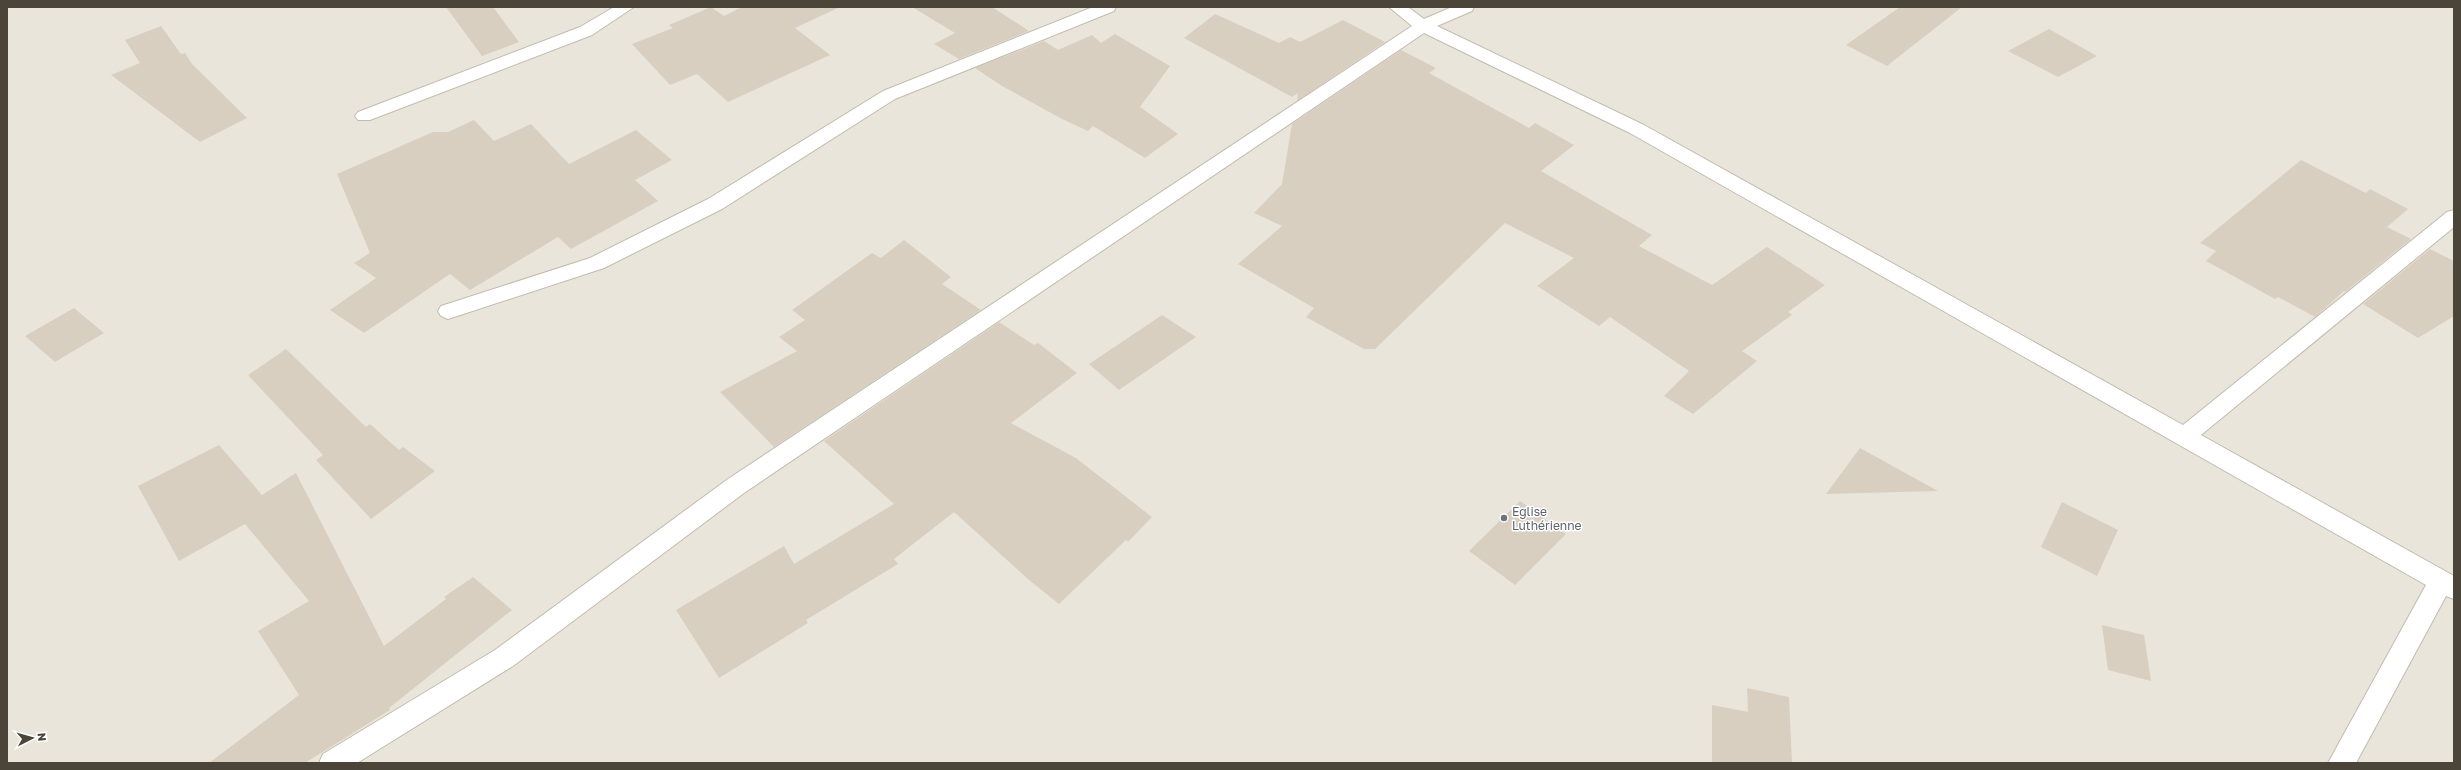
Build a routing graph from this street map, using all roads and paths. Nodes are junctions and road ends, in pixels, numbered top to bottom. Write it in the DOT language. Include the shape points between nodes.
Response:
graph roads {
  1 [pos="626,7"];
  2 [pos="1108,7"];
  3 [pos="1397,7"];
  4 [pos="1466,7"];
  5 [pos="1423,26"];
  6 [pos="364,116"];
  7 [pos="2454,217"];
  8 [pos="448,311"];
  9 [pos="2183,437"];
  10 [pos="2447,584"];
  11 [pos="333,763"];
  12 [pos="2342,763"];
  1 -- 6 [label="street" via="586,31"];
  2 -- 8 [label="street" via="889,95 715,204 597,262"];
  3 -- 5 [label="street"];
  4 -- 5 [label="street"];
  5 -- 9 [label="street" via="1637,129"];
  5 -- 11 [label="street" via="736,486 504,658"];
  7 -- 9 [label="street"];
  9 -- 10 [label="street"];
  10 -- 12 [label="street"];
}
